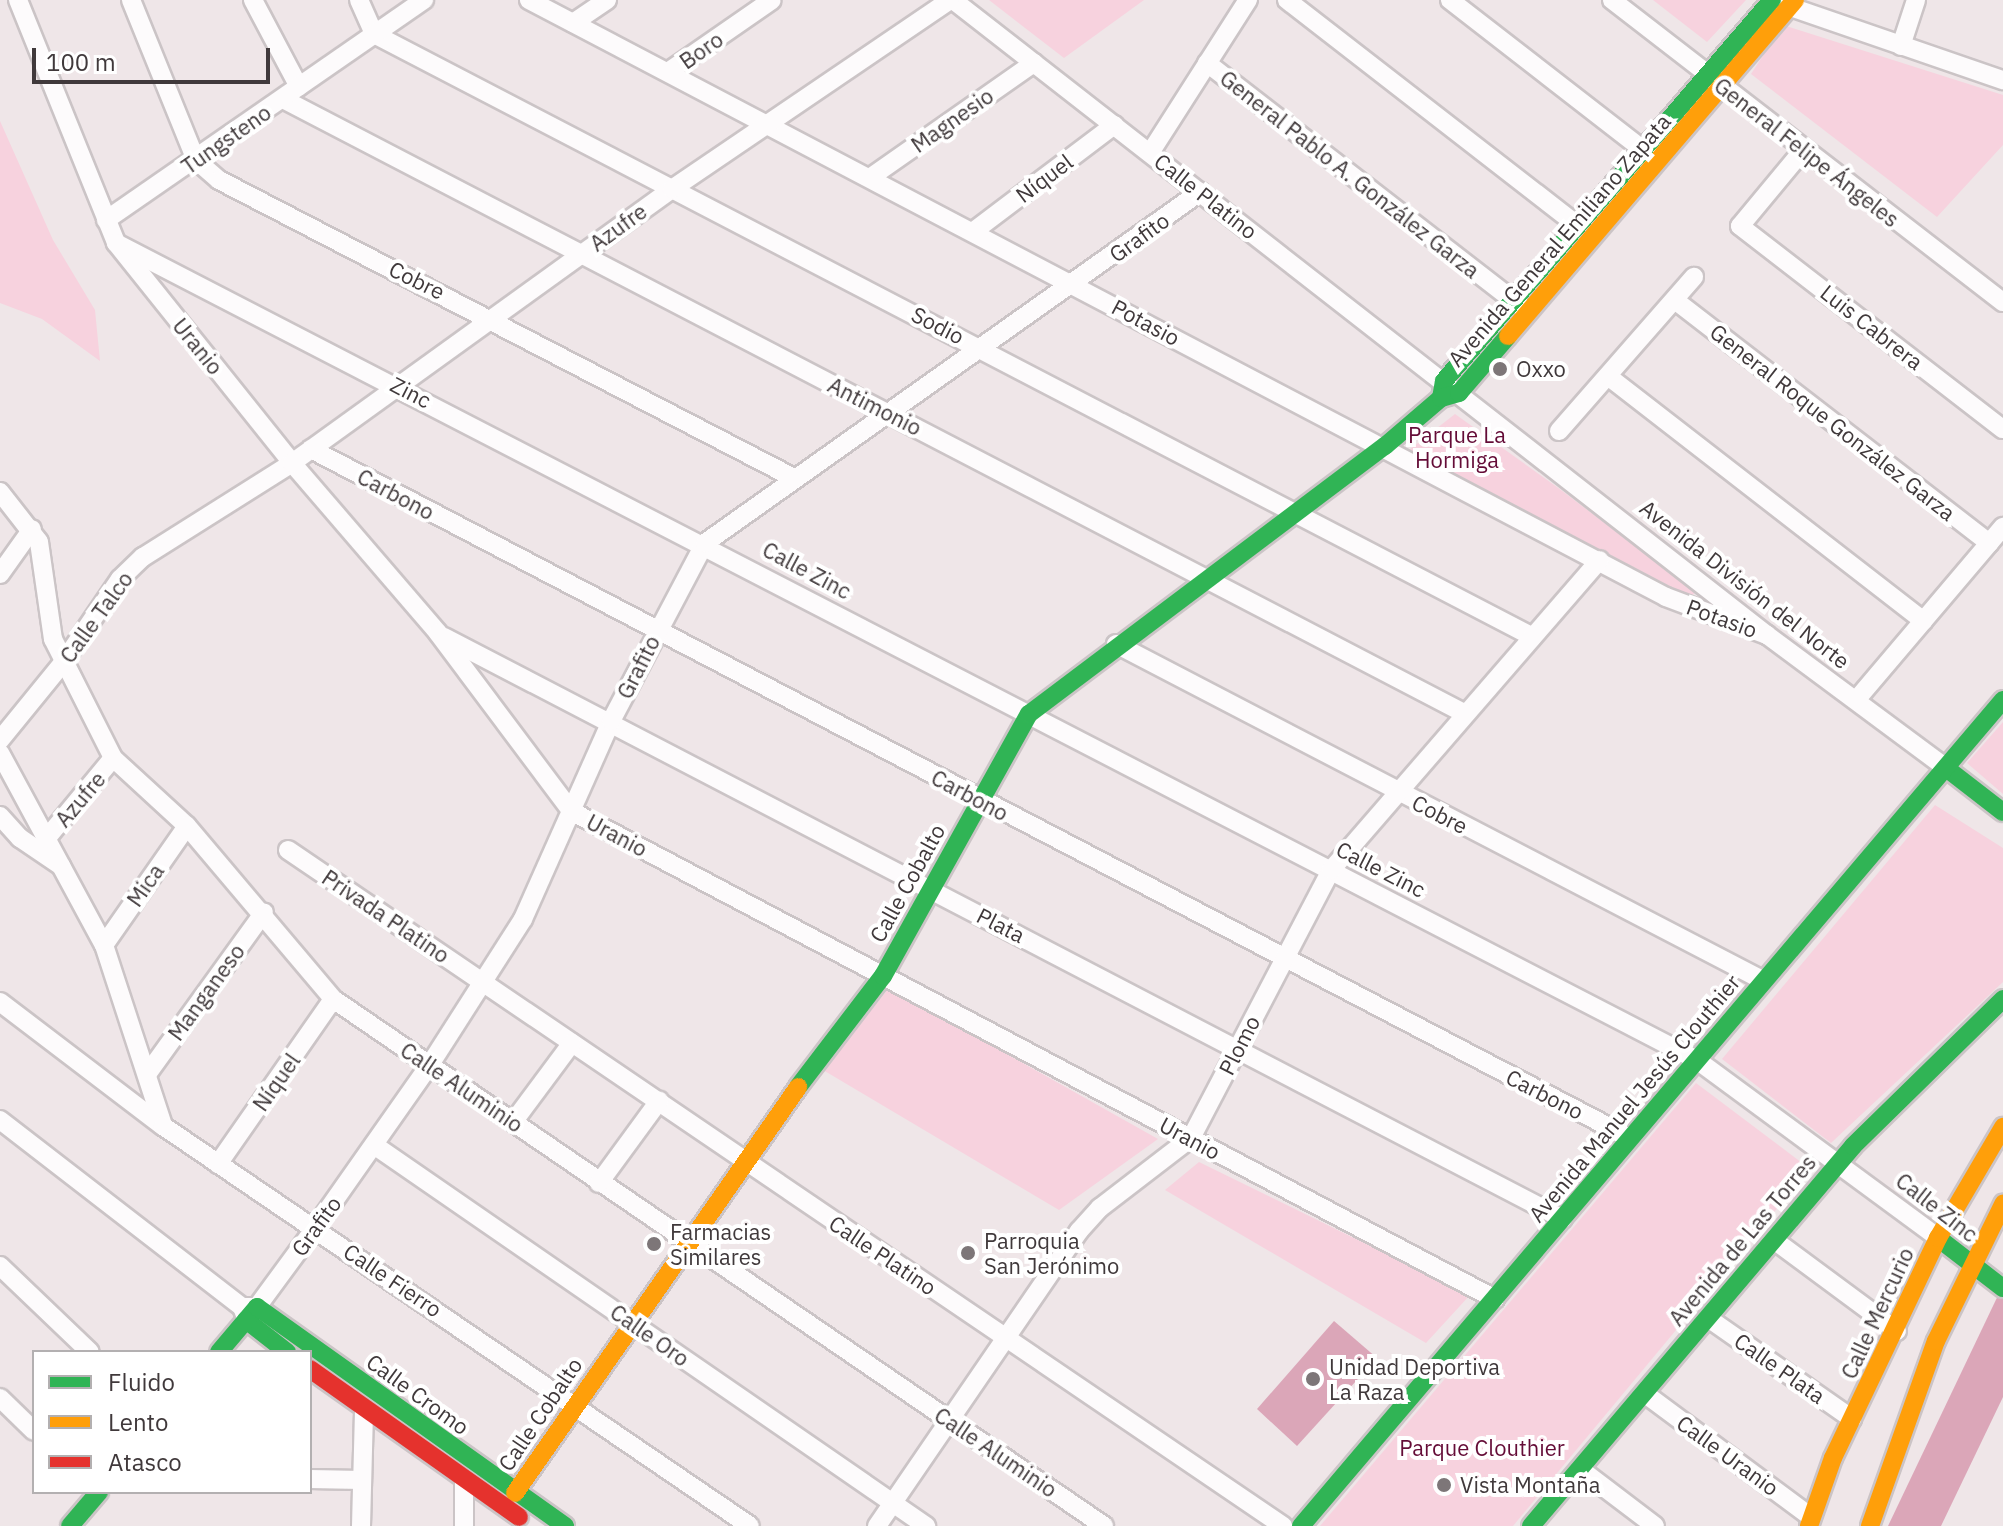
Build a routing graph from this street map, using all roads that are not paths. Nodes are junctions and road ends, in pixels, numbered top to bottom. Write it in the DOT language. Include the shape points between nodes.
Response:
graph roads {
  1 [pos="18,0"];
  2 [pos="131,0"];
  3 [pos="253,0"];
  4 [pos="359,0"];
  5 [pos="424,0"];
  6 [pos="529,0"];
  7 [pos="607,0"];
  8 [pos="772,0"];
  9 [pos="951,0"];
  10 [pos="1248,0"];
  11 [pos="1287,0"];
  12 [pos="1450,0"];
  13 [pos="1612,0"];
  14 [pos="1772,0"];
  15 [pos="1916,0"];
  16 [pos="1793,4"];
  17 [pos="573,23"];
  18 [pos="374,34"];
  19 [pos="1901,46"];
  20 [pos="1034,63"];
  21 [pos="1207,63"];
  22 [pos="668,72"];
  23 [pos="1706,73"];
  24 [pos="2003,80"];
  25 [pos="299,87"];
  26 [pos="1722,87"];
  27 [pos="283,99"];
  28 [pos="770,125"];
  29 [pos="1114,125"];
  30 [pos="1804,149"];
  31 [pos="1150,153"];
  32 [pos="1651,155"];
  33 [pos="196,160"];
  34 [pos="871,177"];
  35 [pos="672,189"];
  36 [pos="1200,192"];
  37 [pos="106,220"];
  38 [pos="1578,226"];
  39 [pos="974,231"];
  40 [pos="116,243"];
  41 [pos="580,254"];
  42 [pos="1694,277"];
  43 [pos="1074,284"];
  44 [pos="1514,301"];
  45 [pos="1676,301"];
  46 [pos="2003,302"];
  47 [pos="1531,314"];
  48 [pos="491,316"];
  49 [pos="982,348"];
  50 [pos="1609,377"];
  51 [pos="398,385"];
  52 [pos="1448,391"];
  53 [pos="888,412"];
  54 [pos="2003,429"];
  55 [pos="1559,431"];
  56 [pos="1385,446"];
  57 [pos="311,449"];
  58 [pos="292,463"];
  59 [pos="794,478"];
  60 [pos="0,492"];
  61 [pos="1293,514"];
  62 [pos="2003,527"];
  63 [pos="32,529"];
  64 [pos="705,543"];
  65 [pos="1989,543"];
  66 [pos="1600,560"];
  67 [pos="0,574"];
  68 [pos="1206,578"];
  69 [pos="1924,621"];
  70 [pos="656,631"];
  71 [pos="438,633"];
  72 [pos="1767,635"];
  73 [pos="1533,637"];
  74 [pos="1116,644"];
  75 [pos="62,664"];
  76 [pos="1857,699"];
  77 [pos="2003,700"];
  78 [pos="1029,714"];
  79 [pos="1466,714"];
  80 [pos="611,721"];
  81 [pos="0,740"];
  82 [pos="0,753"];
  83 [pos="113,758"];
  84 [pos="1946,768"];
  85 [pos="1399,793"];
  86 [pos="980,800"];
  87 [pos="571,811"];
  88 [pos="2003,812"];
  89 [pos="0,816"];
  90 [pos="187,826"];
  91 [pos="46,839"];
  92 [pos="288,850"];
  93 [pos="63,867"];
  94 [pos="1331,870"];
  95 [pos="931,889"];
  96 [pos="264,912"];
  97 [pos="104,945"];
  98 [pos="1282,958"];
  99 [pos="883,976"];
  100 [pos="1764,981"];
  101 [pos="484,982"];
  102 [pos="333,999"];
  103 [pos="2003,999"];
  104 [pos="0,1002"];
  105 [pos="572,1043"];
  106 [pos="1239,1047"];
  107 [pos="1697,1060"];
  108 [pos="429,1066"];
  109 [pos="148,1073"];
  110 [pos="659,1101"];
  111 [pos="0,1120"];
  112 [pos="514,1121"];
  113 [pos="163,1126"];
  114 [pos="2003,1127"];
  115 [pos="1191,1138"];
  116 [pos="1630,1138"];
  117 [pos="374,1145"];
  118 [pos="744,1160"];
  119 [pos="1839,1162"];
  120 [pos="218,1164"];
  121 [pos="599,1183"];
  122 [pos="2003,1204"];
  123 [pos="1563,1219"];
  124 [pos="315,1228"];
  125 [pos="1938,1238"];
  126 [pos="1774,1240"];
  127 [pos="686,1241"];
  128 [pos="1971,1265"];
  129 [pos="0,1266"];
  130 [pos="1922,1273"];
  131 [pos="2003,1288"];
  132 [pos="1495,1299"];
  133 [pos="249,1312"];
  134 [pos="1708,1318"];
  135 [pos="630,1322"];
  136 [pos="1897,1331"];
  137 [pos="1008,1340"];
  138 [pos="1936,1341"];
  139 [pos="88,1350"];
  140 [pos="220,1350"];
  141 [pos="285,1350"];
  142 [pos="305,1350"];
  143 [pos="312,1355"];
  144 [pos="312,1370"];
  145 [pos="1644,1393"];
  146 [pos="0,1398"];
  147 [pos="575,1405"];
  148 [pos="364,1409"];
  149 [pos="1852,1419"];
  150 [pos="949,1420"];
  151 [pos="32,1429"];
  152 [pos="1580,1469"];
  153 [pos="312,1479"];
  154 [pos="362,1480"];
  155 [pos="464,1480"];
  156 [pos="515,1493"];
  157 [pos="95,1494"];
  158 [pos="893,1503"];
  159 [pos="1810,1521"];
  160 [pos="1869,1524"];
  161 [pos="70,1526"];
  162 [pos="361,1526"];
  163 [pos="464,1526"];
  164 [pos="533,1526"];
  165 [pos="565,1526"];
  166 [pos="750,1526"];
  167 [pos="877,1526"];
  168 [pos="926,1526"];
  169 [pos="1104,1526"];
  170 [pos="1283,1526"];
  171 [pos="1301,1526"];
  172 [pos="1531,1526"];
  173 [pos="1655,1526"];
  1 -- 37 [label="street, Uranio"];
  2 -- 33 [label="street"];
  3 -- 25 [label="street"];
  4 -- 18 [label="street"];
  5 -- 18 [label="street, Tungsteno"];
  6 -- 17 [label="street, Potasio"];
  7 -- 17 [label="street"];
  8 -- 22 [label="street, Boro"];
  9 -- 20 [label="street, Calle Platino"];
  9 -- 28 [label="street, Azufre"];
  10 -- 21 [label="street"];
  11 -- 38 [label="street"];
  12 -- 32 [label="street"];
  13 -- 23 [label="street, General Felipe Ángeles"];
  14 -- 16 [label="street"];
  14 -- 23 [label="street, Avenida General Emiliano Zapata"];
  15 -- 19 [label="street"];
  16 -- 19 [label="street"];
  16 -- 26 [label="street, Avenida General Emiliano Zapata"];
  17 -- 22 [label="street, Potasio"];
  18 -- 25 [label="street, Tungsteno"];
  18 -- 35 [label="street, Sodio"];
  19 -- 24 [label="street"];
  20 -- 29 [label="street, Calle Platino"];
  20 -- 34 [label="street, Magnesio"];
  21 -- 31 [label="street"];
  21 -- 44 [label="street, General Pablo A. González Garza"];
  22 -- 28 [label="street, Potasio"];
  23 -- 26 [label="street, General Felipe Ángeles"];
  23 -- 32 [label="street, Avenida General Emiliano Zapata"];
  25 -- 27 [label="street, Tungsteno"];
  26 -- 30 [label="street, General Felipe Ángeles"];
  26 -- 32 [label="street, Avenida General Emiliano Zapata"];
  27 -- 33 [label="street, Tungsteno"];
  27 -- 41 [label="street, Antimonio"];
  28 -- 34 [label="street, Potasio"];
  28 -- 35 [label="street, Azufre"];
  29 -- 31 [label="street, Calle Platino"];
  29 -- 39 [label="street, Níquel"];
  30 -- 46 [label="street, General Felipe Ángeles"];
  30 -- 54 [label="street, Luis Cabrera" via="1740,226"];
  31 -- 36 [label="street, Calle Platino"];
  32 -- 38 [label="street, Avenida General Emiliano Zapata"];
  32 -- 47 [label="street, Avenida General Emiliano Zapata"];
  33 -- 37 [label="street, Tungsteno"];
  33 -- 48 [label="street, Cobre" via="240,193"];
  34 -- 39 [label="street, Potasio"];
  35 -- 41 [label="street, Azufre"];
  35 -- 49 [label="street, Sodio"];
  36 -- 43 [label="street, Grafito"];
  36 -- 52 [label="street, Calle Platino"];
  37 -- 40 [label="street, Uranio"];
  38 -- 44 [label="street, Avenida General Emiliano Zapata"];
  39 -- 43 [label="street, Potasio"];
  40 -- 51 [label="street, Zinc"];
  40 -- 58 [label="street, Uranio"];
  41 -- 48 [label="street, Azufre"];
  41 -- 53 [label="street, Antimonio"];
  42 -- 45 [label="street"];
  43 -- 49 [label="street, Grafito"];
  43 -- 56 [label="street, Potasio"];
  44 -- 47 [label="street, General Pablo A. González Garza"];
  44 -- 52 [label="street, Avenida General Emiliano Zapata"];
  45 -- 50 [label="street"];
  45 -- 65 [label="street, General Roque González Garza"];
  47 -- 52 [label="street, Avenida General Emiliano Zapata"];
  48 -- 51 [label="street, Azufre"];
  48 -- 59 [label="street, Cobre"];
  49 -- 53 [label="street, Grafito"];
  49 -- 61 [label="street, Sodio"];
  50 -- 55 [label="street"];
  50 -- 69 [label="street"];
  51 -- 57 [label="street, Azufre"];
  51 -- 64 [label="street, Zinc"];
  52 -- 56 [label="street, Calle Cobalto"];
  52 -- 72 [label="street, Avenida División del Norte"];
  53 -- 59 [label="street, Grafito"];
  53 -- 68 [label="street, Antimonio"];
  56 -- 61 [label="street, Calle Cobalto"];
  56 -- 66 [label="street, Potasio"];
  57 -- 58 [label="street, Azufre"];
  57 -- 70 [label="street, Carbono"];
  58 -- 71 [label="street, Uranio"];
  58 -- 75 [label="street, Calle Talco" via="143,557 105,598"];
  59 -- 64 [label="street, Grafito"];
  60 -- 63 [label="street, Calle Aluminio"];
  61 -- 68 [label="street, Calle Cobalto"];
  61 -- 73 [label="street, Sodio"];
  62 -- 65 [label="street"];
  63 -- 67 [label="street"];
  63 -- 75 [label="street, Calle Aluminio" via="43,556 48,619"];
  64 -- 70 [label="street, Grafito"];
  64 -- 78 [label="street, Calle Zinc"];
  65 -- 69 [label="street"];
  66 -- 72 [label="street, Potasio" via="1692,609"];
  66 -- 73 [label="street, Plomo"];
  68 -- 74 [label="street, Calle Cobalto"];
  68 -- 79 [label="street, Antimonio"];
  69 -- 76 [label="street"];
  70 -- 80 [label="street, Grafito"];
  70 -- 86 [label="street, Carbono"];
  71 -- 80 [label="street, Plata"];
  71 -- 87 [label="street, Uranio"];
  72 -- 76 [label="street, Avenida División del Norte"];
  73 -- 79 [label="street, Plomo"];
  74 -- 78 [label="street, Calle Cobalto"];
  74 -- 85 [label="street, Cobre"];
  75 -- 81 [label="street, Calle Talco"];
  75 -- 83 [label="street, Calle Aluminio"];
  76 -- 84 [label="street, Avenida División del Norte"];
  77 -- 84 [label="street, Avenida Manuel Jesús Clouthier"];
  78 -- 86 [label="street, Calle Cobalto"];
  78 -- 94 [label="street, Calle Zinc"];
  79 -- 85 [label="street, Plomo"];
  80 -- 87 [label="street, Grafito"];
  80 -- 95 [label="street, Plata"];
  82 -- 91 [label="street"];
  83 -- 90 [label="street, Calle Aluminio"];
  83 -- 91 [label="street, Azufre"];
  84 -- 88 [label="street, Avenida División del Norte"];
  84 -- 100 [label="street, Avenida Manuel Jesús Clouthier"];
  85 -- 94 [label="street, Plomo"];
  85 -- 100 [label="street, Cobre"];
  86 -- 95 [label="street, Calle Cobalto"];
  86 -- 98 [label="street, Carbono"];
  87 -- 99 [label="street, Uranio"];
  87 -- 101 [label="street, Grafito" via="531,903"];
  89 -- 93 [label="street" via="20,838"];
  90 -- 96 [label="street, Calle Aluminio"];
  90 -- 97 [label="street, Mica"];
  91 -- 93 [label="street"];
  92 -- 101 [label="street, Privada Platino"];
  93 -- 97 [label="street"];
  94 -- 98 [label="street, Plomo"];
  94 -- 107 [label="street, Calle Zinc"];
  95 -- 99 [label="street, Calle Cobalto"];
  95 -- 106 [label="street, Plata"];
  96 -- 102 [label="street, Calle Aluminio"];
  96 -- 109 [label="street, Manganeso"];
  97 -- 109 [label="street"];
  98 -- 106 [label="street, Plomo"];
  98 -- 116 [label="street, Carbono"];
  99 -- 115 [label="street, Uranio"];
  99 -- 118 [label="street, Calle Cobalto"];
  100 -- 107 [label="street, Avenida Manuel Jesús Clouthier"];
  101 -- 105 [label="street, Calle Platino"];
  101 -- 108 [label="street, Grafito"];
  102 -- 108 [label="street, Calle Aluminio"];
  102 -- 120 [label="street, Níquel"];
  103 -- 119 [label="street, Avenida de Las Torres"];
  104 -- 113 [label="street, Calle Fierro"];
  105 -- 110 [label="street, Calle Platino"];
  105 -- 112 [label="street"];
  106 -- 115 [label="street, Plomo"];
  106 -- 123 [label="street, Plata"];
  107 -- 116 [label="street, Avenida Manuel Jesús Clouthier"];
  107 -- 119 [label="street, Calle Zinc"];
  108 -- 112 [label="street, Calle Aluminio"];
  108 -- 117 [label="street, Grafito"];
  109 -- 113 [label="street"];
  110 -- 118 [label="street, Calle Platino"];
  110 -- 121 [label="street"];
  111 -- 133 [label="street, Calle Cromo"];
  112 -- 121 [label="street, Calle Aluminio"];
  113 -- 120 [label="street, Calle Fierro"];
  114 -- 125 [label="street, Calle Mercurio"];
  115 -- 132 [label="street, Uranio"];
  115 -- 137 [label="street, Plomo" via="1079,1231"];
  116 -- 123 [label="street, Avenida Manuel Jesús Clouthier"];
  117 -- 124 [label="street, Grafito"];
  117 -- 135 [label="street, Calle Oro"];
  118 -- 127 [label="street, Calle Cobalto"];
  118 -- 137 [label="street, Calle Platino"];
  119 -- 125 [label="street, Calle Zinc"];
  119 -- 126 [label="street, Avenida de Las Torres"];
  120 -- 124 [label="street, Calle Fierro"];
  121 -- 127 [label="street, Calle Aluminio"];
  122 -- 128 [label="street"];
  123 -- 132 [label="street, Avenida Manuel Jesús Clouthier"];
  124 -- 133 [label="street, Grafito"];
  124 -- 147 [label="street, Calle Fierro"];
  125 -- 128 [label="street, Calle Zinc"];
  125 -- 130 [label="street, Calle Mercurio"];
  126 -- 134 [label="street, Avenida de Las Torres"];
  126 -- 136 [label="street"];
  127 -- 135 [label="street, Calle Cobalto"];
  127 -- 150 [label="street, Calle Aluminio"];
  128 -- 131 [label="street, Calle Zinc"];
  128 -- 138 [label="street"];
  129 -- 139 [label="street"];
  130 -- 136 [label="street, Calle Mercurio"];
  130 -- 138 [label="street" via="1942,1268 1948,1276 1933,1323"];
  132 -- 171 [label="street, Avenida Manuel Jesús Clouthier"];
  133 -- 140 [label="street"];
  133 -- 141 [label="street, Calle Cromo"];
  133 -- 142 [label="street, Calle Cromo"];
  134 -- 145 [label="street, Avenida de Las Torres"];
  134 -- 149 [label="street, Calle Plata"];
  135 -- 147 [label="street, Calle Cobalto"];
  135 -- 158 [label="street, Calle Oro"];
  136 -- 149 [label="street, Calle Mercurio"];
  137 -- 150 [label="street, Plomo"];
  137 -- 170 [label="street, Calle Platino"];
  138 -- 160 [label="street"];
  143 -- 156 [label="street, Calle Cromo"];
  144 -- 148 [label="street, Calle Cromo"];
  145 -- 152 [label="street, Avenida de Las Torres"];
  145 -- 159 [label="street, Calle Uranio"];
  146 -- 151 [label="street"];
  147 -- 156 [label="street, Calle Cobalto"];
  147 -- 166 [label="street, Calle Fierro"];
  148 -- 154 [label="street"];
  148 -- 155 [label="street, Calle Cromo"];
  149 -- 159 [label="street, Calle Mercurio"];
  150 -- 158 [label="street, Plomo"];
  150 -- 169 [label="street, Calle Aluminio"];
  152 -- 172 [label="street, Avenida de Las Torres"];
  152 -- 173 [label="street"];
  153 -- 154 [label="street"];
  154 -- 162 [label="street"];
  155 -- 163 [label="street"];
  155 -- 164 [label="street, Calle Cromo"];
  156 -- 165 [label="street, Calle Cromo"];
  157 -- 161 [label="street"];
  158 -- 167 [label="street, Plomo"];
  158 -- 168 [label="street, Calle Oro"];
}
